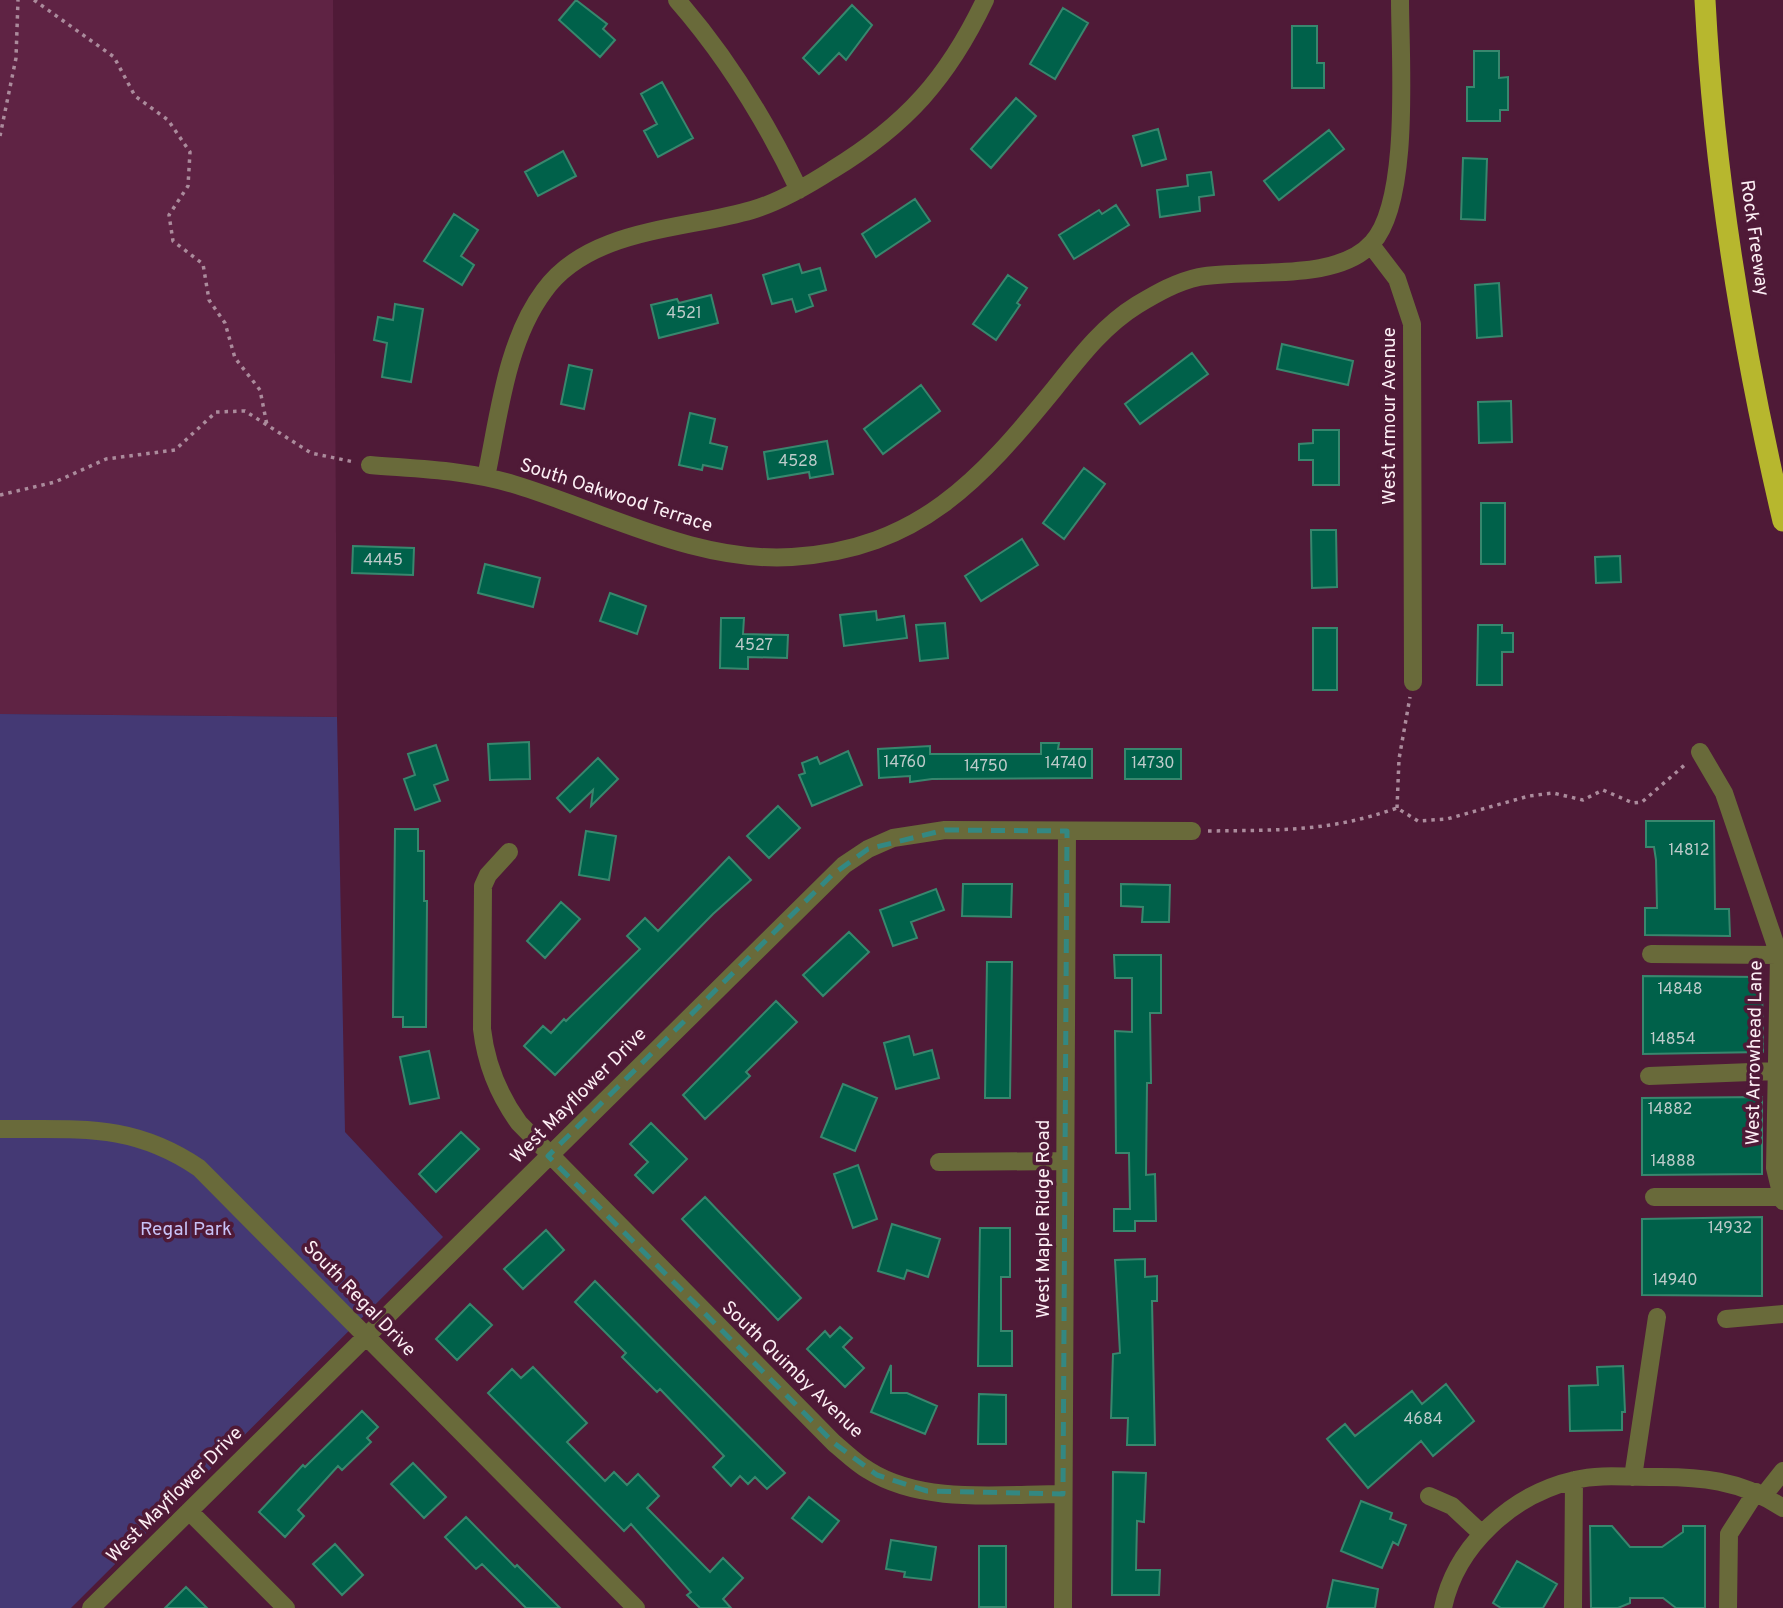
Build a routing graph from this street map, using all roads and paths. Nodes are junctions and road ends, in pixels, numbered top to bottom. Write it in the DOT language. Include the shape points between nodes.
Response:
graph roads {
  1 [pos="18,0"];
  2 [pos="34,0"];
  3 [pos="677,0"];
  4 [pos="985,0"];
  5 [pos="1400,0"];
  6 [pos="1705,0"];
  7 [pos="0,136"];
  8 [pos="799,190"];
  9 [pos="1371,245"];
  10 [pos="267,425"];
  11 [pos="370,465"];
  12 [pos="486,477"];
  13 [pos="0,495"];
  14 [pos="1783,521"];
  15 [pos="1413,681"];
  16 [pos="1700,752"];
  17 [pos="1397,808"];
  18 [pos="1067,831"];
  19 [pos="1192,831"];
  20 [pos="509,852"];
  21 [pos="1651,954"];
  22 [pos="1779,955"];
  23 [pos="1777,1071"];
  24 [pos="1649,1076"];
  25 [pos="0,1129"];
  26 [pos="548,1156"];
  27 [pos="1065,1161"];
  28 [pos="939,1162"];
  29 [pos="1654,1197"];
  30 [pos="1782,1199"];
  31 [pos="1783,1314"];
  32 [pos="1657,1317"];
  33 [pos="1726,1319"];
  34 [pos="365,1336"];
  35 [pos="1783,1471"];
  36 [pos="1633,1476"];
  37 [pos="1574,1480"];
  38 [pos="1760,1493"];
  39 [pos="1063,1494"];
  40 [pos="1429,1496"];
  41 [pos="1783,1508"];
  42 [pos="189,1511"];
  43 [pos="1482,1534"];
  44 [pos="91,1608"];
  45 [pos="286,1608"];
  46 [pos="636,1608"];
  47 [pos="1063,1608"];
  48 [pos="1443,1608"];
  49 [pos="1573,1608"];
  50 [pos="1728,1608"];
  1 -- 7 [label="path" via="16,58"];
  2 -- 10 [label="path" via="114,57 135,96 168,120 190,152 188,186 169,215 173,241 203,264 209,300 225,323 235,358 260,390"];
  3 -- 8 [label="street" via="729,68"];
  4 -- 8 [label="street" via="965,43 910,114 864,151"];
  5 -- 9 [label="street" via="1398,166 1382,230"];
  6 -- 14 [label="highway, Rock Freeway" via="1723,191 1744,329"];
  8 -- 12 [label="street" via="750,211 621,241 584,257 555,278 519,340"];
  9 -- 12 [label="street, South Oakwood Terrace" via="1331,265 1202,276 1157,293 1103,332 972,483 918,521 867,544 793,557 721,552"];
  9 -- 15 [label="street, West Armour Avenue" via="1397,279 1412,324"];
  10 -- 11 [label="path" via="311,453"];
  10 -- 13 [label="path" via="245,411 216,412 175,450 106,459 55,482"];
  11 -- 12 [label="street, South Oakwood Terrace"];
  15 -- 17 [label="path" via="1399,759"];
  16 -- 17 [label="path" via="1642,802 1633,803 1603,790 1583,800 1553,793 1447,819 1418,821"];
  16 -- 22 [label="street, West Arrowhead Lane" via="1724,793"];
  17 -- 19 [label="path" via="1312,830"];
  18 -- 19 [label="street, West Mayflower Drive"];
  18 -- 26 [label="street, West Mayflower Drive" via="945,830 893,838 868,849 832,876"];
  18 -- 27 [label="street, West Maple Ridge Road"];
  20 -- 26 [label="street, South Quimby Avenue" via="483,886 482,1029 485,1052 506,1105"];
  21 -- 22 [label="street"];
  22 -- 23 [label="street, West Arrowhead Lane"];
  23 -- 24 [label="street"];
  23 -- 30 [label="street, West Arrowhead Lane" via="1774,1168"];
  25 -- 34 [label="street, South Regal Drive" via="118,1132 178,1153 199,1168"];
  26 -- 34 [label="street, West Mayflower Drive"];
  26 -- 39 [label="street, South Quimby Avenue" via="834,1443 867,1470 927,1491"];
  27 -- 28 [label="street"];
  27 -- 39 [label="street, West Maple Ridge Road"];
  29 -- 30 [label="street"];
  31 -- 33 [label="street"];
  32 -- 36 [label="street"];
  34 -- 42 [label="street, West Mayflower Drive"];
  34 -- 46 [label="street, South Regal Drive"];
  35 -- 38 [label="street"];
  36 -- 37 [label="street"];
  36 -- 38 [label="street" via="1712,1478"];
  37 -- 43 [label="street" via="1520,1502"];
  37 -- 49 [label="street"];
  38 -- 41 [label="street"];
  38 -- 50 [label="street" via="1730,1534"];
  39 -- 47 [label="street, West Maple Ridge Road"];
  40 -- 43 [label="street" via="1451,1506"];
  42 -- 44 [label="street, West Mayflower Drive"];
  42 -- 45 [label="street"];
  43 -- 48 [label="street" via="1454,1577"];
}
